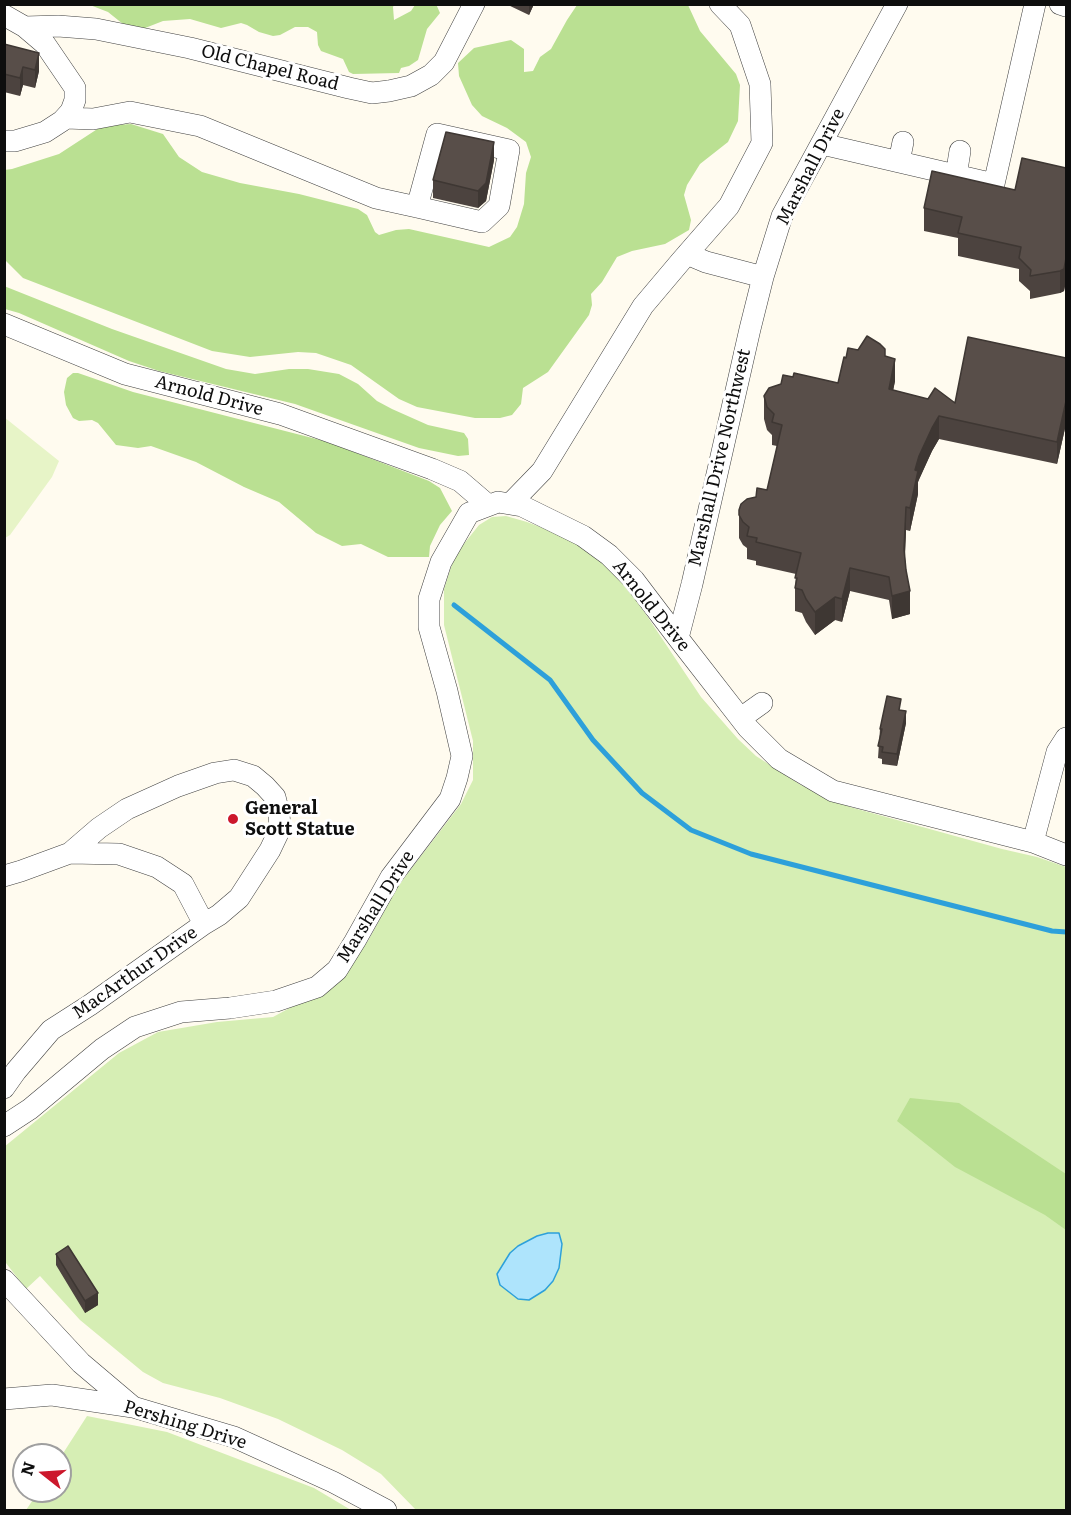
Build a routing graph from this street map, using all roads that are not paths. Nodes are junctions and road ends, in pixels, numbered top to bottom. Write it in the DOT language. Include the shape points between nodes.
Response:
graph roads {
  1 [pos="474,4"];
  2 [pos="720,4"];
  3 [pos="897,4"];
  4 [pos="1035,4"];
  5 [pos="1060,4"];
  6 [pos="1066,6"];
  7 [pos="4,15"];
  8 [pos="25,27"];
  9 [pos="66,118"];
  10 [pos="4,141"];
  11 [pos="822,144"];
  12 [pos="960,151"];
  13 [pos="956,176"];
  14 [pos="417,207"];
  15 [pos="687,254"];
  16 [pos="767,285"];
  17 [pos="4,324"];
  18 [pos="510,504"];
  19 [pos="488,505"];
  20 [pos="678,638"];
  21 [pos="762,703"];
  22 [pos="741,718"];
  23 [pos="1066,738"];
  24 [pos="1033,842"];
  25 [pos="70,853"];
  26 [pos="1066,855"];
  27 [pos="4,876"];
  28 [pos="204,924"];
  29 [pos="4,1088"];
  30 [pos="4,1126"];
  31 [pos="4,1280"];
  32 [pos="4,1399"];
  33 [pos="133,1407"];
  34 [pos="387,1510"];
  1 -- 8 [label="street, Old Chapel Road" via="444,62 431,75 411,86 372,93 106,31"];
  2 -- 15 [label="street" via="740,25 760,84 762,143 729,206"];
  3 -- 11 [label="street, Marshall Drive"];
  4 -- 13 [label="street" via="994,184"];
  5 -- 6 [label="street"];
  7 -- 8 [label="street"];
  8 -- 9 [label="street" via="45,44 75,88 75,100"];
  9 -- 10 [label="street" via="45,132"];
  9 -- 14 [label="street" via="93,119 130,112 201,126 376,198"];
  11 -- 13 [label="street" via="901,152"];
  11 -- 16 [label="street, Marshall Drive" via="782,216 781,242"];
  12 -- 13 [label="street"];
  14 -- 14 [label="street" via="482,222 499,206 509,150 437,134"];
  15 -- 16 [label="street"];
  15 -- 18 [label="street" via="643,306 542,471"];
  16 -- 20 [label="street, Marshall Drive Northwest" via="726,429"];
  17 -- 19 [label="street, Arnold Drive" via="125,374 280,414 432,469 460,481"];
  18 -- 19 [label="street, Arnold Drive"];
  18 -- 20 [label="street, Arnold Drive" via="583,536 609,555 634,580"];
  19 -- 30 [label="street, Marshall Drive" via="469,513 441,562 429,599 429,627 462,756 450,800 391,877 337,970 317,987 276,1001 181,1012 135,1027"];
  20 -- 22 [label="street, Arnold Drive"];
  21 -- 22 [label="street"];
  22 -- 24 [label="street, Arnold Drive" via="779,759 833,791"];
  23 -- 24 [label="street" via="1057,752"];
  24 -- 26 [label="street, Arnold Drive"];
  25 -- 27 [label="street, MacArthur Drive"];
  25 -- 28 [label="street, MacArthur Drive" via="119,854 157,867 183,884"];
  25 -- 28 [label="street" via="127,809 178,786 234,770 253,776 275,797 280,829 239,898"];
  28 -- 29 [label="street, MacArthur Drive" via="51,1030"];
  31 -- 33 [label="street" via="81,1363"];
  32 -- 33 [label="street, Pershing Drive" via="52,1395"];
  33 -- 34 [label="street, Pershing Drive" via="234,1437"];
}
